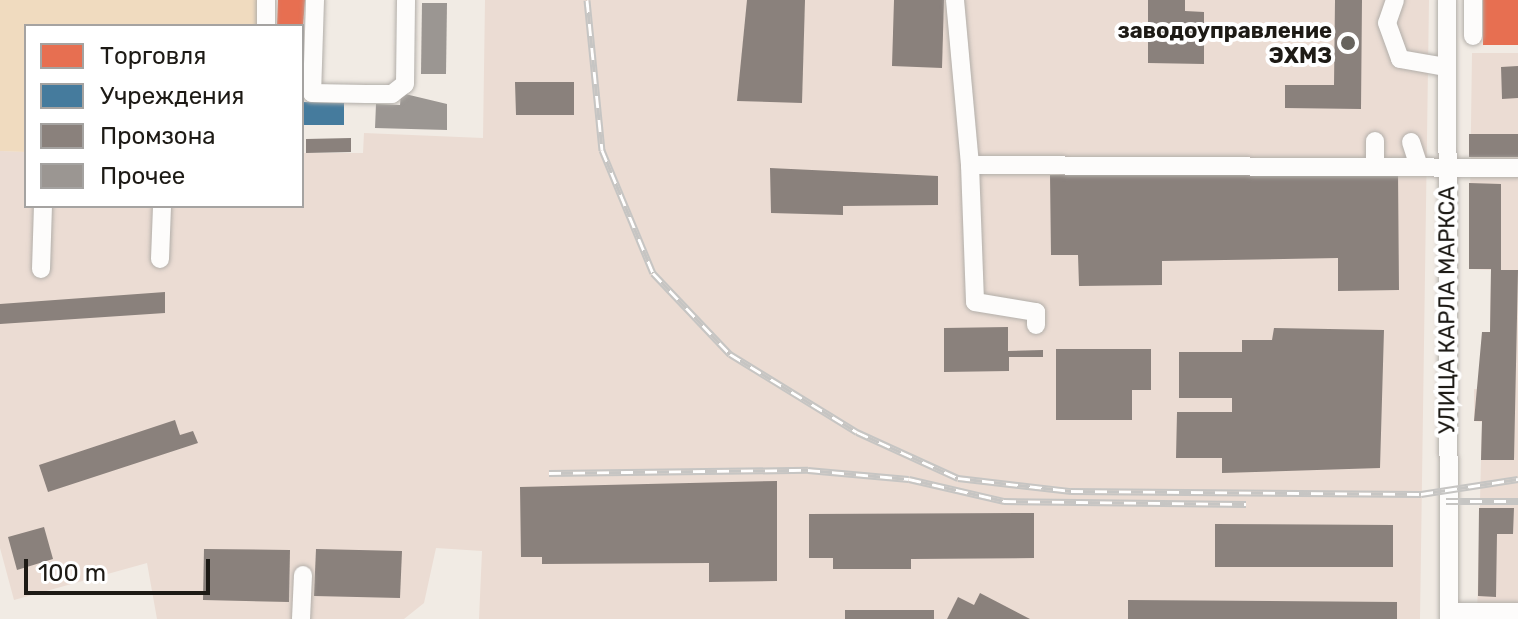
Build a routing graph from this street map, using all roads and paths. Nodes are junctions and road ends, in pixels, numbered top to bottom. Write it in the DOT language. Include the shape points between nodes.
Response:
graph roads {
  1 [pos="266,0"];
  2 [pos="315,0"];
  3 [pos="406,0"];
  4 [pos="955,0"];
  5 [pos="1395,0"];
  6 [pos="1447,0"];
  7 [pos="1473,0"];
  8 [pos="266,24"];
  9 [pos="1473,36"];
  10 [pos="1446,67"];
  11 [pos="1375,141"];
  12 [pos="1411,142"];
  13 [pos="1375,164"];
  14 [pos="1418,164"];
  15 [pos="970,165"];
  16 [pos="1447,166"];
  17 [pos="1518,168"];
  18 [pos="43,208"];
  19 [pos="162,208"];
  20 [pos="160,259"];
  21 [pos="41,269"];
  22 [pos="1036,325"];
  23 [pos="303,575"];
  24 [pos="1518,612"];
  25 [pos="1449,616"];
  26 [pos="301,619"];
  1 -- 8 [label="street"];
  2 -- 3 [label="street" via="312,93 392,94 405,84"];
  4 -- 15 [label="street"];
  5 -- 10 [label="street" via="1387,23 1400,59"];
  6 -- 10 [label="street, УЛИЦА КАРЛА МАРКСА"];
  7 -- 9 [label="street"];
  10 -- 16 [label="street, УЛИЦА КАРЛА МАРКСА"];
  11 -- 13 [label="street"];
  12 -- 14 [label="street"];
  13 -- 14 [label="street"];
  13 -- 15 [label="street"];
  14 -- 16 [label="street"];
  15 -- 22 [label="street" via="975,302 1036,312"];
  16 -- 17 [label="street"];
  16 -- 25 [label="street, УЛИЦА КАРЛА МАРКСА"];
  18 -- 21 [label="street"];
  19 -- 20 [label="street"];
  23 -- 26 [label="street"];
  24 -- 25 [label="street"];
}
